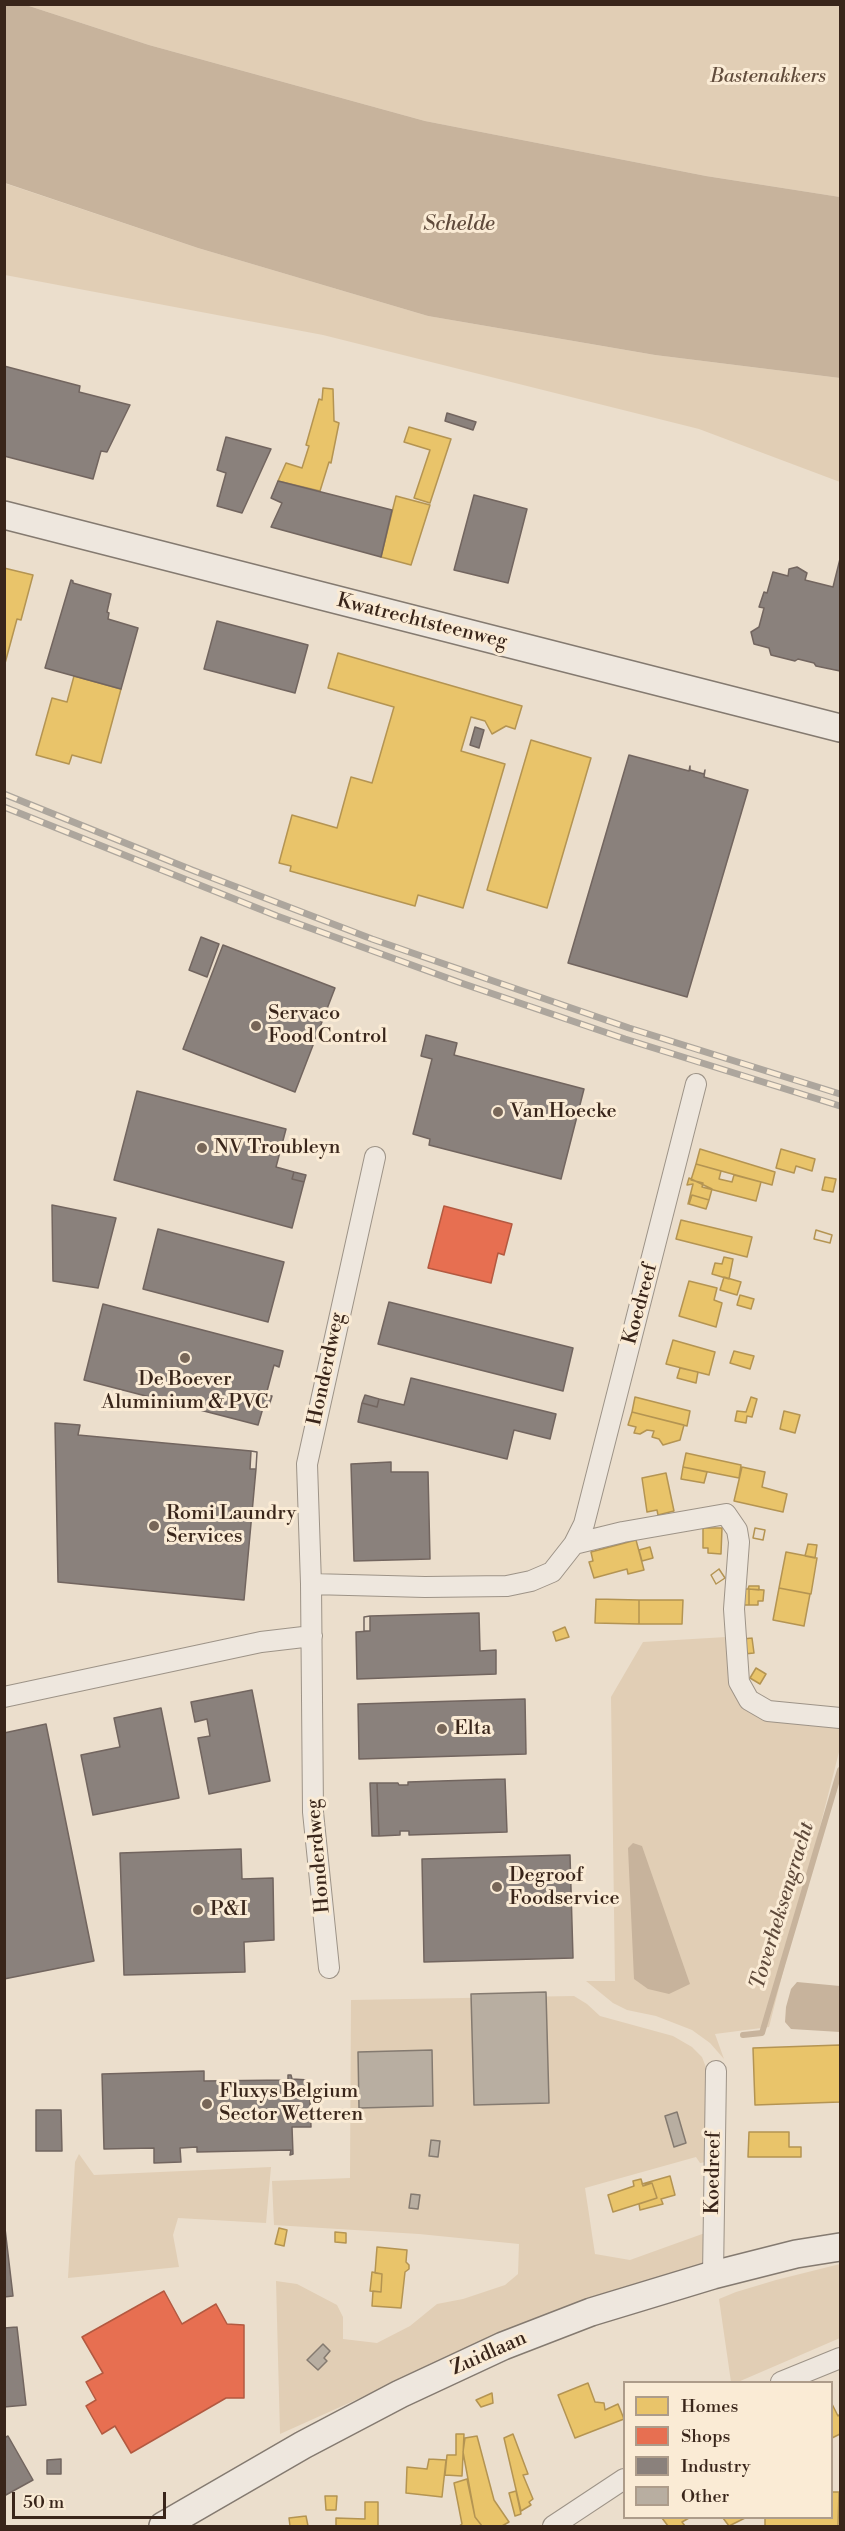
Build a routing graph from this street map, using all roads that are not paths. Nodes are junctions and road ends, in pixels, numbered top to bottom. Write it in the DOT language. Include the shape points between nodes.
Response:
graph roads {
  1 [pos="4,515"];
  2 [pos="840,728"];
  3 [pos="696,1084"];
  4 [pos="375,1157"];
  5 [pos="574,1544"];
  6 [pos="311,1584"];
  7 [pos="312,1636"];
  8 [pos="4,1697"];
  9 [pos="840,1718"];
  10 [pos="329,1968"];
  11 [pos="716,2071"];
  12 [pos="840,2247"];
  13 [pos="713,2275"];
  14 [pos="840,2358"];
  15 [pos="783,2381"];
  16 [pos="623,2480"];
  17 [pos="163,2526"];
  18 [pos="554,2526"];
  1 -- 2 [label="street, Kwatrechtsteenweg"];
  3 -- 5 [label="street, Koedreef" via="584,1524"];
  4 -- 6 [label="street, Honderdweg" via="307,1464"];
  5 -- 6 [label="street" via="552,1572 507,1586"];
  5 -- 9 [label="street" via="726,1514 737,1530 739,1542 734,1609 739,1682 749,1700 768,1711"];
  6 -- 7 [label="street, Honderdweg"];
  7 -- 8 [label="street" via="261,1642"];
  7 -- 10 [label="street, Honderdweg" via="313,1812"];
  11 -- 13 [label="street, Koedreef"];
  12 -- 13 [label="street, Zuidlaan"];
  13 -- 17 [label="street, Zuidlaan" via="591,2312 503,2346 303,2445"];
  14 -- 15 [label="street"];
  16 -- 18 [label="street"];
}
